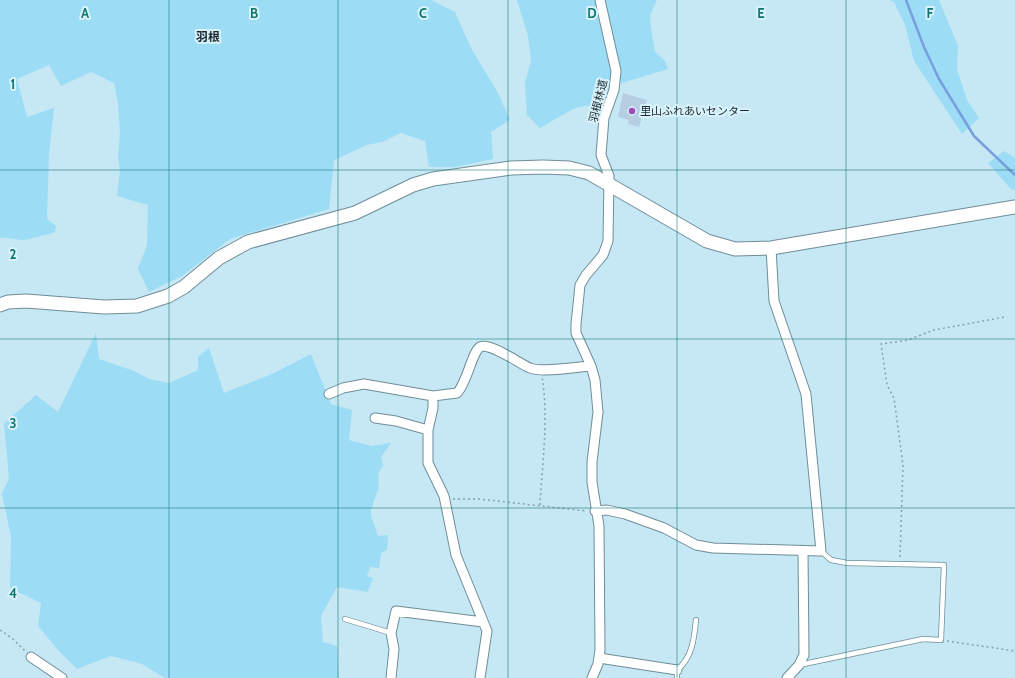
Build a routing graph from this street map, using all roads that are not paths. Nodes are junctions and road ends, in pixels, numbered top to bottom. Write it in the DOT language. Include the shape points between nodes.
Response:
graph roads {
  1 [pos="600,0"];
  2 [pos="609,184"];
  3 [pos="1015,207"];
  4 [pos="771,248"];
  5 [pos="0,305"];
  6 [pos="591,366"];
  7 [pos="329,394"];
  8 [pos="433,396"];
  9 [pos="375,418"];
  10 [pos="428,430"];
  11 [pos="596,511"];
  12 [pos="803,551"];
  13 [pos="821,551"];
  14 [pos="344,619"];
  15 [pos="696,620"];
  16 [pos="483,622"];
  17 [pos="391,633"];
  18 [pos="30,657"];
  19 [pos="599,658"];
  20 [pos="799,665"];
  21 [pos="677,674"];
  22 [pos="62,678"];
  23 [pos="390,678"];
  24 [pos="480,678"];
  25 [pos="592,678"];
  26 [pos="787,678"];
  1 -- 2 [label="street, 羽根林道" via="616,71 614,90 604,118 601,155 608,169"];
  2 -- 4 [label="street" via="707,241 735,249"];
  2 -- 5 [label="street" via="578,170 543,167 511,168 433,179 413,185 355,213 248,242 204,268 184,287 154,302 120,308 26,301"];
  2 -- 6 [label="street, 羽根林道" via="608,240 603,255 580,285 576,324 576,333"];
  3 -- 4 [label="street"];
  4 -- 13 [label="street" via="774,301 806,394 809,447"];
  6 -- 8 [label="street" via="540,370 523,365 494,348 480,347 475,353 463,386 457,393"];
  6 -- 11 [label="street, 羽根林道" via="598,412 592,462"];
  7 -- 8 [label="street" via="342,388 364,384"];
  8 -- 10 [label="street"];
  9 -- 10 [label="street"];
  10 -- 16 [label="street" via="428,463 445,500 456,555"];
  11 -- 12 [label="street" via="607,510 625,514 664,528 696,545 713,548"];
  11 -- 19 [label="street, 羽根林道" via="599,526"];
  12 -- 13 [label="street"];
  12 -- 20 [label="street" via="805,644 804,655"];
  13 -- 20 [label="lane" via="831,560 847,563 944,565 941,640 923,640"];
  14 -- 17 [label="lane"];
  15 -- 21 [label="lane" via="688,660"];
  16 -- 17 [label="street" via="396,611"];
  16 -- 24 [label="street" via="487,632"];
  17 -- 23 [label="street" via="394,649"];
  18 -- 22 [label="street"];
  19 -- 21 [label="street"];
  19 -- 25 [label="street, 羽根林道"];
  20 -- 26 [label="street"];
}
